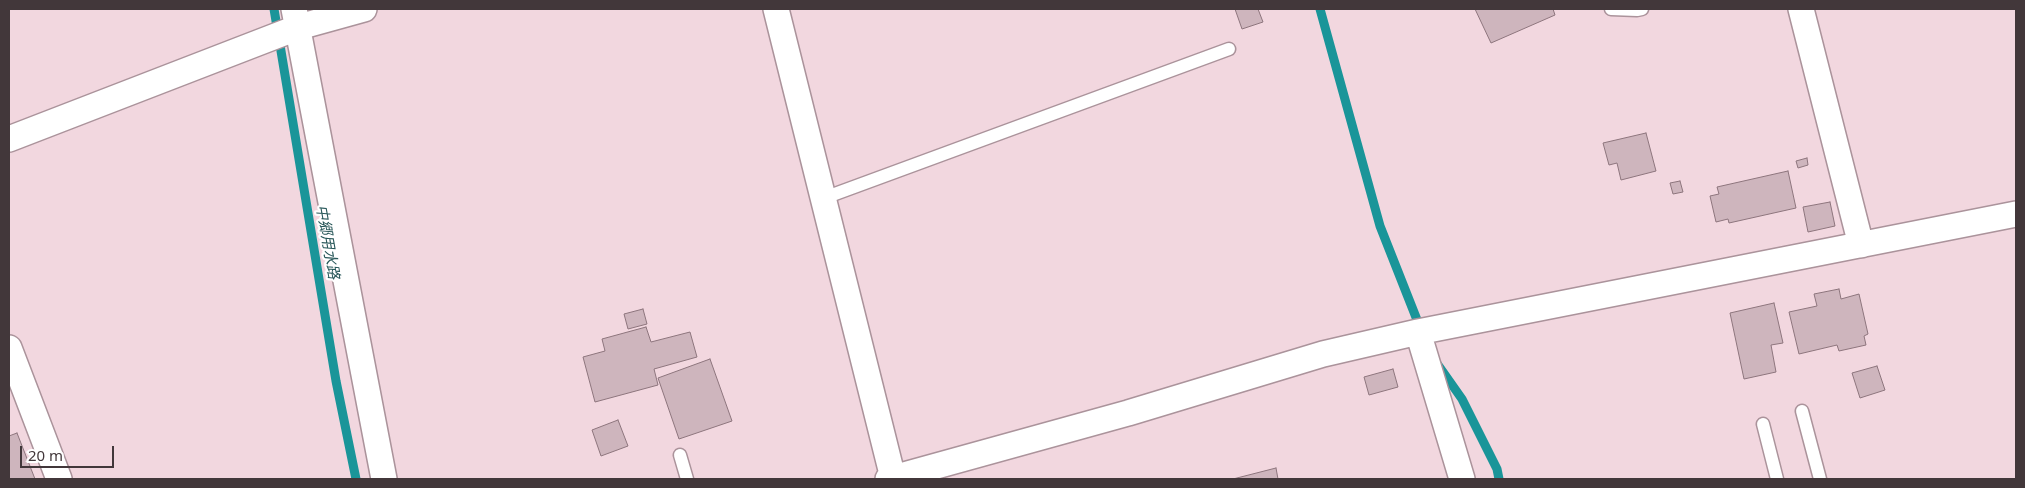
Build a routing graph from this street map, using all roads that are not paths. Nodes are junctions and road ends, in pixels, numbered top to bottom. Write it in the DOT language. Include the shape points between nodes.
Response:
graph roads {
  1 [pos="364,9"];
  2 [pos="776,9"];
  3 [pos="1611,9"];
  4 [pos="1642,9"];
  5 [pos="1800,9"];
  6 [pos="297,18"];
  7 [pos="1229,49"];
  8 [pos="9,139"];
  9 [pos="824,198"];
  10 [pos="2016,214"];
  11 [pos="1862,245"];
  12 [pos="1418,332"];
  13 [pos="9,348"];
  14 [pos="1802,411"];
  15 [pos="1763,424"];
  16 [pos="680,455"];
  17 [pos="891,478"];
  18 [pos="59,479"];
  19 [pos="384,479"];
  20 [pos="687,479"];
  21 [pos="1462,479"];
  22 [pos="1777,479"];
  23 [pos="1820,479"];
  1 -- 6 [label="street"];
  2 -- 9 [label="street"];
  3 -- 4 [label="lane"];
  5 -- 11 [label="street"];
  6 -- 8 [label="street"];
  6 -- 19 [label="street"];
  7 -- 9 [label="lane"];
  9 -- 17 [label="street"];
  10 -- 11 [label="street"];
  11 -- 12 [label="street"];
  12 -- 17 [label="street" via="1323,354 1128,413"];
  12 -- 21 [label="street"];
  13 -- 18 [label="street"];
  14 -- 23 [label="lane"];
  15 -- 22 [label="lane"];
  16 -- 20 [label="lane"];
}
